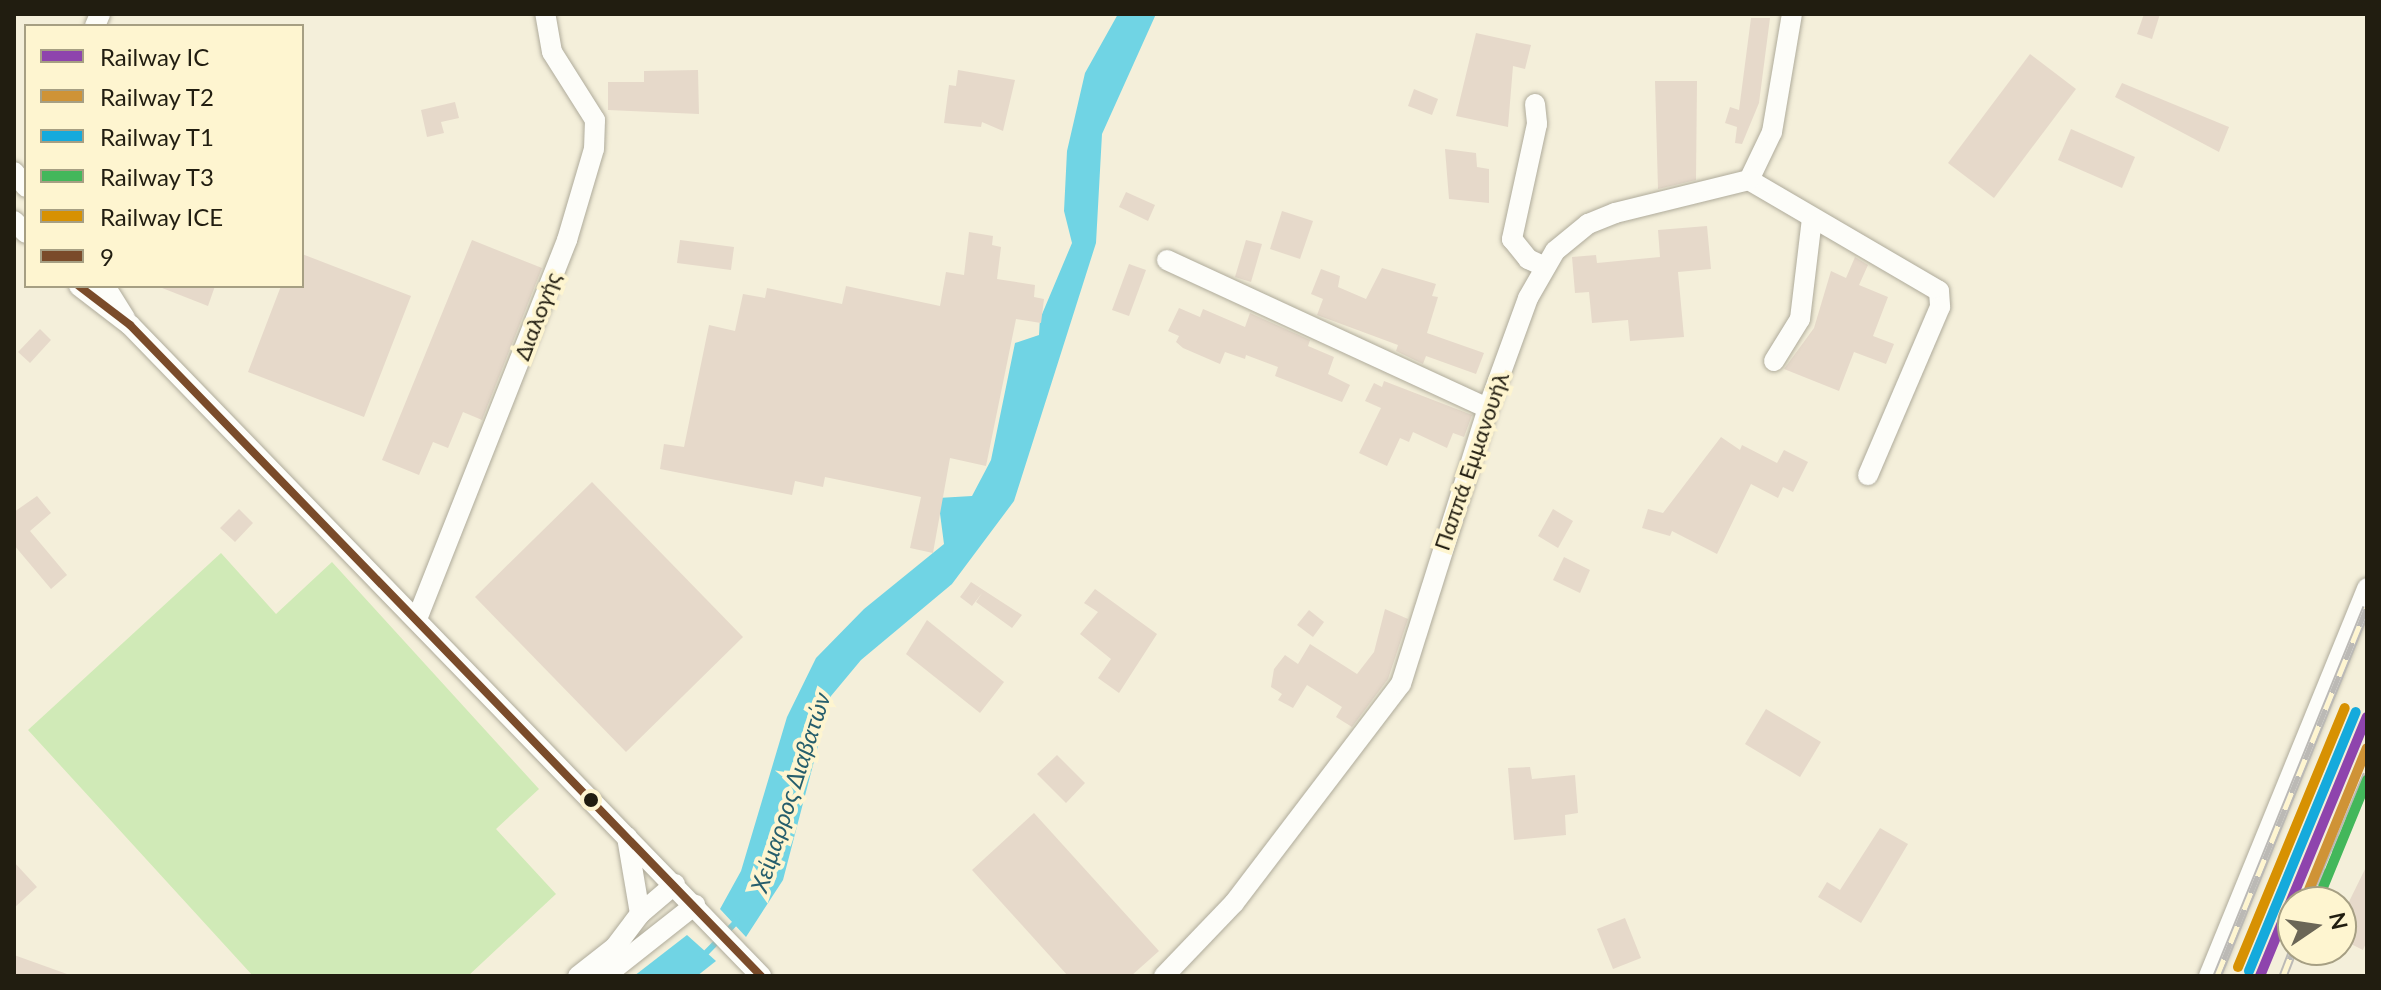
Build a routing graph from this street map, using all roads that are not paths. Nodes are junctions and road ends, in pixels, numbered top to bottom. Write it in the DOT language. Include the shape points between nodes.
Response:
graph roads {
  1 [pos="545,14"];
  2 [pos="1792,14"];
  3 [pos="1535,104"];
  4 [pos="1749,180"];
  5 [pos="1812,218"];
  6 [pos="1167,260"];
  7 [pos="1545,267"];
  8 [pos="82,288"];
  9 [pos="106,288"];
  10 [pos="130,325"];
  11 [pos="1774,361"];
  12 [pos="1488,408"];
  13 [pos="1868,475"];
  14 [pos="2367,588"];
  15 [pos="417,619"];
  16 [pos="626,833"];
  17 [pos="675,884"];
  18 [pos="695,905"];
  19 [pos="640,914"];
  20 [pos="578,976"];
  21 [pos="605,976"];
  22 [pos="761,976"];
  23 [pos="1164,976"];
  24 [pos="2209,976"];
  1 -- 15 [label="street, Διαλογής" via="552,52 595,120 594,149 567,240"];
  2 -- 4 [label="street" via="1772,132"];
  3 -- 7 [label="street" via="1537,124 1512,239 1528,259"];
  4 -- 5 [label="street"];
  4 -- 7 [label="street, Παππά Εμμανουήλ" via="1601,219 1568,238"];
  5 -- 11 [label="street" via="1800,319"];
  5 -- 13 [label="street" via="1936,287 1942,297"];
  6 -- 12 [label="street"];
  7 -- 12 [label="street, Παππά Εμμανουήλ" via="1528,298"];
  8 -- 10 [label="street"];
  9 -- 10 [label="street"];
  10 -- 15 [label="street"];
  12 -- 23 [label="street, Παππά Εμμανουήλ" via="1401,684 1234,903"];
  14 -- 24 [label="street"];
  15 -- 16 [label="street"];
  16 -- 17 [label="street"];
  16 -- 19 [label="street"];
  17 -- 18 [label="street"];
  17 -- 19 [label="street"];
  18 -- 21 [label="street"];
  18 -- 22 [label="street"];
  19 -- 20 [label="street" via="615,947"];
}
